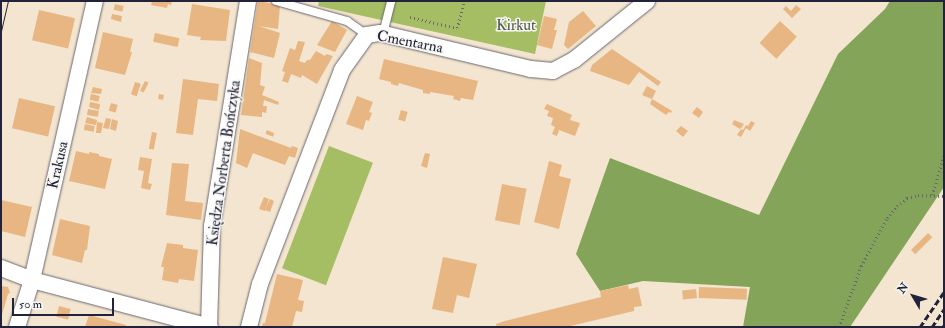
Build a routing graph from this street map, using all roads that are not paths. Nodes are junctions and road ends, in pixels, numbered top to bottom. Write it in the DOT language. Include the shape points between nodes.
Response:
graph roads {
  1 [pos="95,1"];
  2 [pos="248,1"];
  3 [pos="276,1"];
  4 [pos="391,1"];
  5 [pos="647,1"];
  6 [pos="375,34"];
  7 [pos="1,268"];
  8 [pos="32,280"];
  9 [pos="17,327"];
  10 [pos="209,327"];
  11 [pos="249,327"];
  1 -- 8 [label="street, Krakusa"];
  2 -- 10 [label="street, Księdza Norberta Bończyka" via="212,226"];
  3 -- 6 [label="lane" via="342,19"];
  4 -- 6 [label="lane"];
  5 -- 6 [label="street, Cmentarna" via="574,60 552,71 531,69"];
  6 -- 11 [label="street, Cmentarna" via="342,70 260,284"];
  7 -- 8 [label="street"];
  8 -- 9 [label="street, Krakusa"];
  8 -- 10 [label="street"];
}
